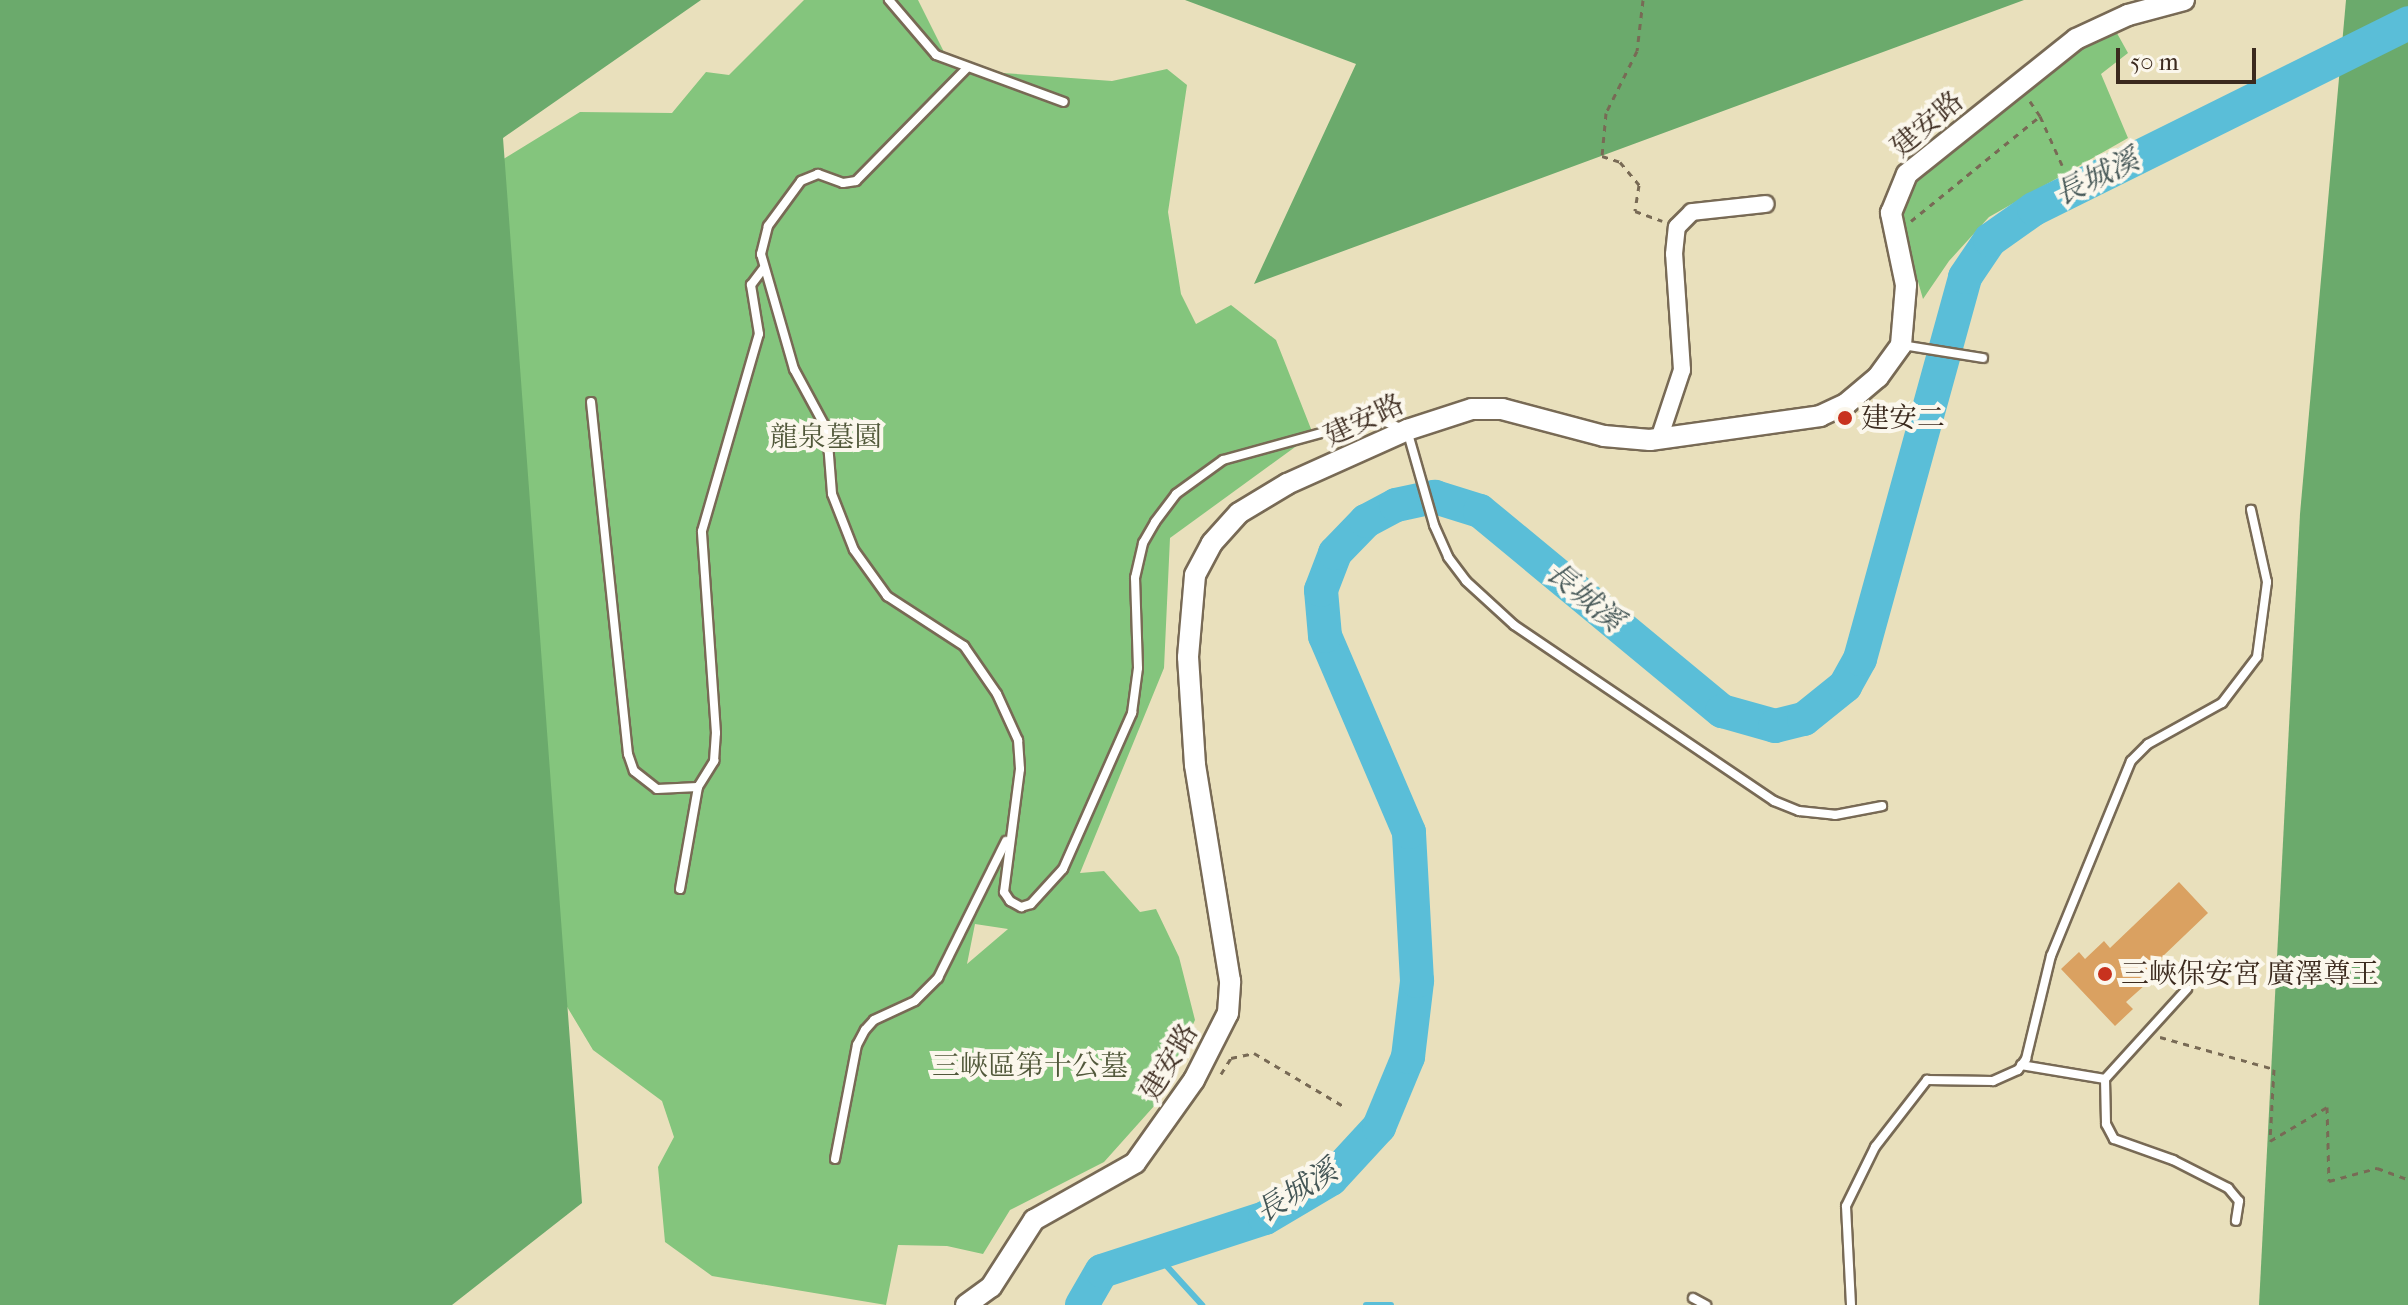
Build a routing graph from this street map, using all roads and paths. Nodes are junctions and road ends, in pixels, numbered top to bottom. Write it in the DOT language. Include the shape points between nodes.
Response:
graph roads {
  1 [pos="889,0"];
  2 [pos="1643,0"];
  3 [pos="2184,0"];
  4 [pos="966,69"];
  5 [pos="2027,96"];
  6 [pos="1064,102"];
  7 [pos="2040,116"];
  8 [pos="2062,165"];
  9 [pos="1766,204"];
  10 [pos="1677,227"];
  11 [pos="1892,236"];
  12 [pos="764,268"];
  13 [pos="1901,345"];
  14 [pos="1983,358"];
  15 [pos="591,402"];
  16 [pos="1407,430"];
  17 [pos="1659,439"];
  18 [pos="2251,510"];
  19 [pos="698,787"];
  20 [pos="1882,806"];
  21 [pos="1008,837"];
  22 [pos="680,889"];
  23 [pos="2187,989"];
  24 [pos="2149,1034"];
  25 [pos="2021,1065"];
  26 [pos="2105,1079"];
  27 [pos="1216,1080"];
  28 [pos="1345,1107"];
  29 [pos="835,1159"];
  30 [pos="2408,1179"];
  31 [pos="2236,1221"];
  32 [pos="1693,1298"];
  33 [pos="966,1305"];
  34 [pos="1706,1305"];
  35 [pos="1851,1305"];
  1 -- 4 [label="lane" via="936,55"];
  2 -- 10 [label="path" via="1637,51 1606,113 1602,156 1620,162 1639,185 1635,211"];
  3 -- 11 [label="street, 建安路" via="2128,15 2076,39 1922,157 1895,192"];
  4 -- 6 [label="lane"];
  4 -- 12 [label="lane" via="856,181 843,183 818,174 801,181 768,226"];
  5 -- 7 [label="path"];
  7 -- 8 [label="path"];
  7 -- 11 [label="path"];
  9 -- 10 [label="street" via="1692,212"];
  10 -- 17 [label="street" via="1682,370"];
  11 -- 13 [label="street, 建安路" via="1906,285"];
  12 -- 19 [label="lane" via="751,285 759,334 702,531 716,733 714,761"];
  12 -- 21 [label="lane" via="794,369 827,430 832,494 854,550 887,596 964,646 992,685 1018,740 1020,769"];
  13 -- 14 [label="lane"];
  13 -- 17 [label="street, 建安路" via="1864,391 1820,416"];
  15 -- 19 [label="lane" via="628,754 645,783 673,790"];
  16 -- 17 [label="street, 建安路" via="1472,409 1502,409 1604,436"];
  16 -- 20 [label="lane" via="1434,525 1466,581 1514,625 1774,801 1799,811 1835,815"];
  16 -- 21 [label="lane" via="1375,418 1248,451 1223,460 1176,494 1143,543 1135,578 1138,668 1132,713 1063,869 1047,891 1021,907 1004,892"];
  16 -- 33 [label="street, 建安路" via="1287,484 1239,513 1212,543 1195,575 1188,632 1195,765 1230,981 1228,1013 1194,1080 1135,1163 1034,1220 991,1287"];
  18 -- 25 [label="lane" via="2267,582 2257,657 2222,703 2148,744 2131,761 2051,956"];
  19 -- 22 [label="lane"];
  21 -- 29 [label="lane" via="938,978 915,1001 874,1020 865,1030 855,1054"];
  23 -- 24 [label="lane"];
  24 -- 26 [label="lane"];
  24 -- 30 [label="path" via="2274,1069 2270,1141 2327,1107 2329,1181 2377,1168"];
  25 -- 26 [label="lane"];
  25 -- 35 [label="lane" via="2011,1076 1993,1081 1927,1080 1912,1094 1875,1147 1846,1206"];
  26 -- 31 [label="lane" via="2106,1124 2114,1139 2173,1160 2228,1188 2239,1201"];
  27 -- 28 [label="path" via="1231,1058 1254,1053"];
  32 -- 34 [label="lane"];
}
